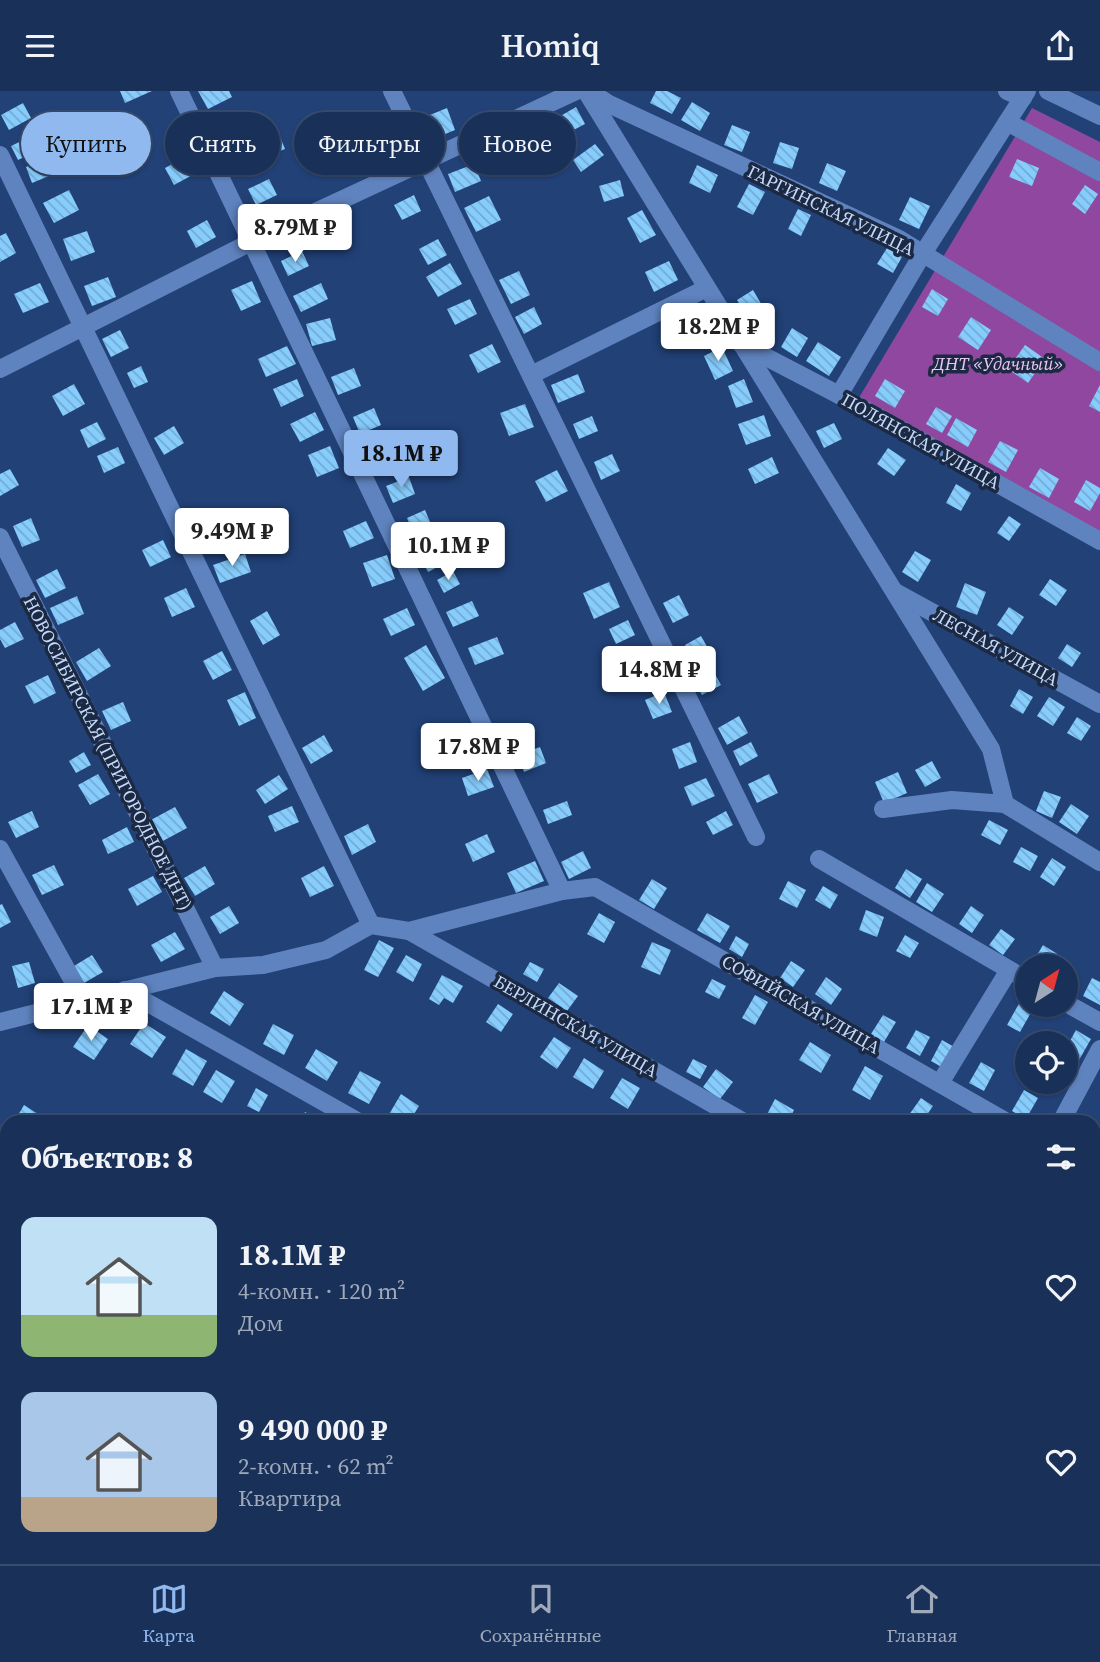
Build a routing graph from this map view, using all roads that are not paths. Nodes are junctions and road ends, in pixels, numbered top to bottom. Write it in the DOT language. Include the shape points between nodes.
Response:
graph roads {
  1 [pos="179,91"];
  2 [pos="392,91"];
  3 [pos="576,91"];
  4 [pos="587,91"];
  5 [pos="1048,91"];
  6 [pos="1019,93"];
  7 [pos="402,112"];
  8 [pos="1100,117"];
  9 [pos="1007,122"];
  10 [pos="445,151"];
  11 [pos="0,155"];
  12 [pos="1100,173"];
  13 [pos="394,175"];
  14 [pos="433,175"];
  15 [pos="253,241"];
  16 [pos="922,255"];
  17 [pos="705,289"];
  18 [pos="83,326"];
  19 [pos="741,344"];
  20 [pos="1100,362"];
  21 [pos="0,369"];
  22 [pos="531,375"];
  23 [pos="839,395"];
  24 [pos="0,537"];
  25 [pos="1100,541"];
  26 [pos="892,590"];
  27 [pos="1100,705"];
  28 [pos="1005,804"];
  29 [pos="884,809"];
  30 [pos="756,837"];
  31 [pos="0,849"];
  32 [pos="819,859"];
  33 [pos="1100,862"];
  34 [pos="562,891"];
  35 [pos="371,925"];
  36 [pos="409,931"];
  37 [pos="215,968"];
  38 [pos="1009,969"];
  39 [pos="1015,973"];
  40 [pos="125,990"];
  41 [pos="84,1001"];
  42 [pos="1078,1010"];
  43 [pos="0,1023"];
  44 [pos="1100,1023"];
  45 [pos="1100,1049"];
  46 [pos="940,1083"];
  47 [pos="347,1115"];
  48 [pos="732,1115"];
  49 [pos="995,1115"];
  50 [pos="1065,1115"];
  1 -- 15 [label="street"];
  2 -- 7 [label="street"];
  3 -- 10 [label="street"];
  4 -- 16 [label="street, ГАРГИНСКАЯ УЛИЦА" via="899,239"];
  4 -- 17 [label="street"];
  5 -- 8 [label="street"];
  6 -- 9 [label="street"];
  9 -- 12 [label="street"];
  9 -- 16 [label="street"];
  11 -- 18 [label="street"];
  13 -- 15 [label="street"];
  14 -- 22 [label="street"];
  15 -- 18 [label="street"];
  15 -- 34 [label="street"];
  16 -- 20 [label="street, ГАРГИНСКАЯ УЛИЦА"];
  16 -- 23 [label="street"];
  17 -- 19 [label="street"];
  17 -- 22 [label="street"];
  18 -- 21 [label="street"];
  18 -- 35 [label="street"];
  19 -- 23 [label="street, ПОЛЯНСКАЯ УЛИЦА"];
  19 -- 26 [label="street"];
  22 -- 30 [label="street"];
  23 -- 25 [label="street, ПОЛЯНСКАЯ УЛИЦА"];
  24 -- 37 [label="street, НОВОСИБИРСКАЯ (ПРИГОРОДНОЕ ДНТ)"];
  26 -- 27 [label="street, ЛЕСНАЯ УЛИЦА"];
  26 -- 28 [label="street" via="990,749"];
  28 -- 29 [label="street" via="952,800"];
  28 -- 33 [label="street"];
  31 -- 41 [label="street"];
  32 -- 38 [label="street"];
  34 -- 36 [label="street"];
  34 -- 46 [label="street, СОФИЙСКАЯ УЛИЦА" via="595,887"];
  35 -- 36 [label="street"];
  35 -- 37 [label="street" via="326,950 263,965"];
  36 -- 48 [label="street, БЕРЛИНСКАЯ УЛИЦА"];
  37 -- 40 [label="street"];
  38 -- 39 [label="street"];
  38 -- 46 [label="street"];
  40 -- 41 [label="street"];
  40 -- 47 [label="street"];
  41 -- 43 [label="street"];
  42 -- 44 [label="street"];
  45 -- 50 [label="street"];
  46 -- 49 [label="street, СОФИЙСКАЯ УЛИЦА"];
}
